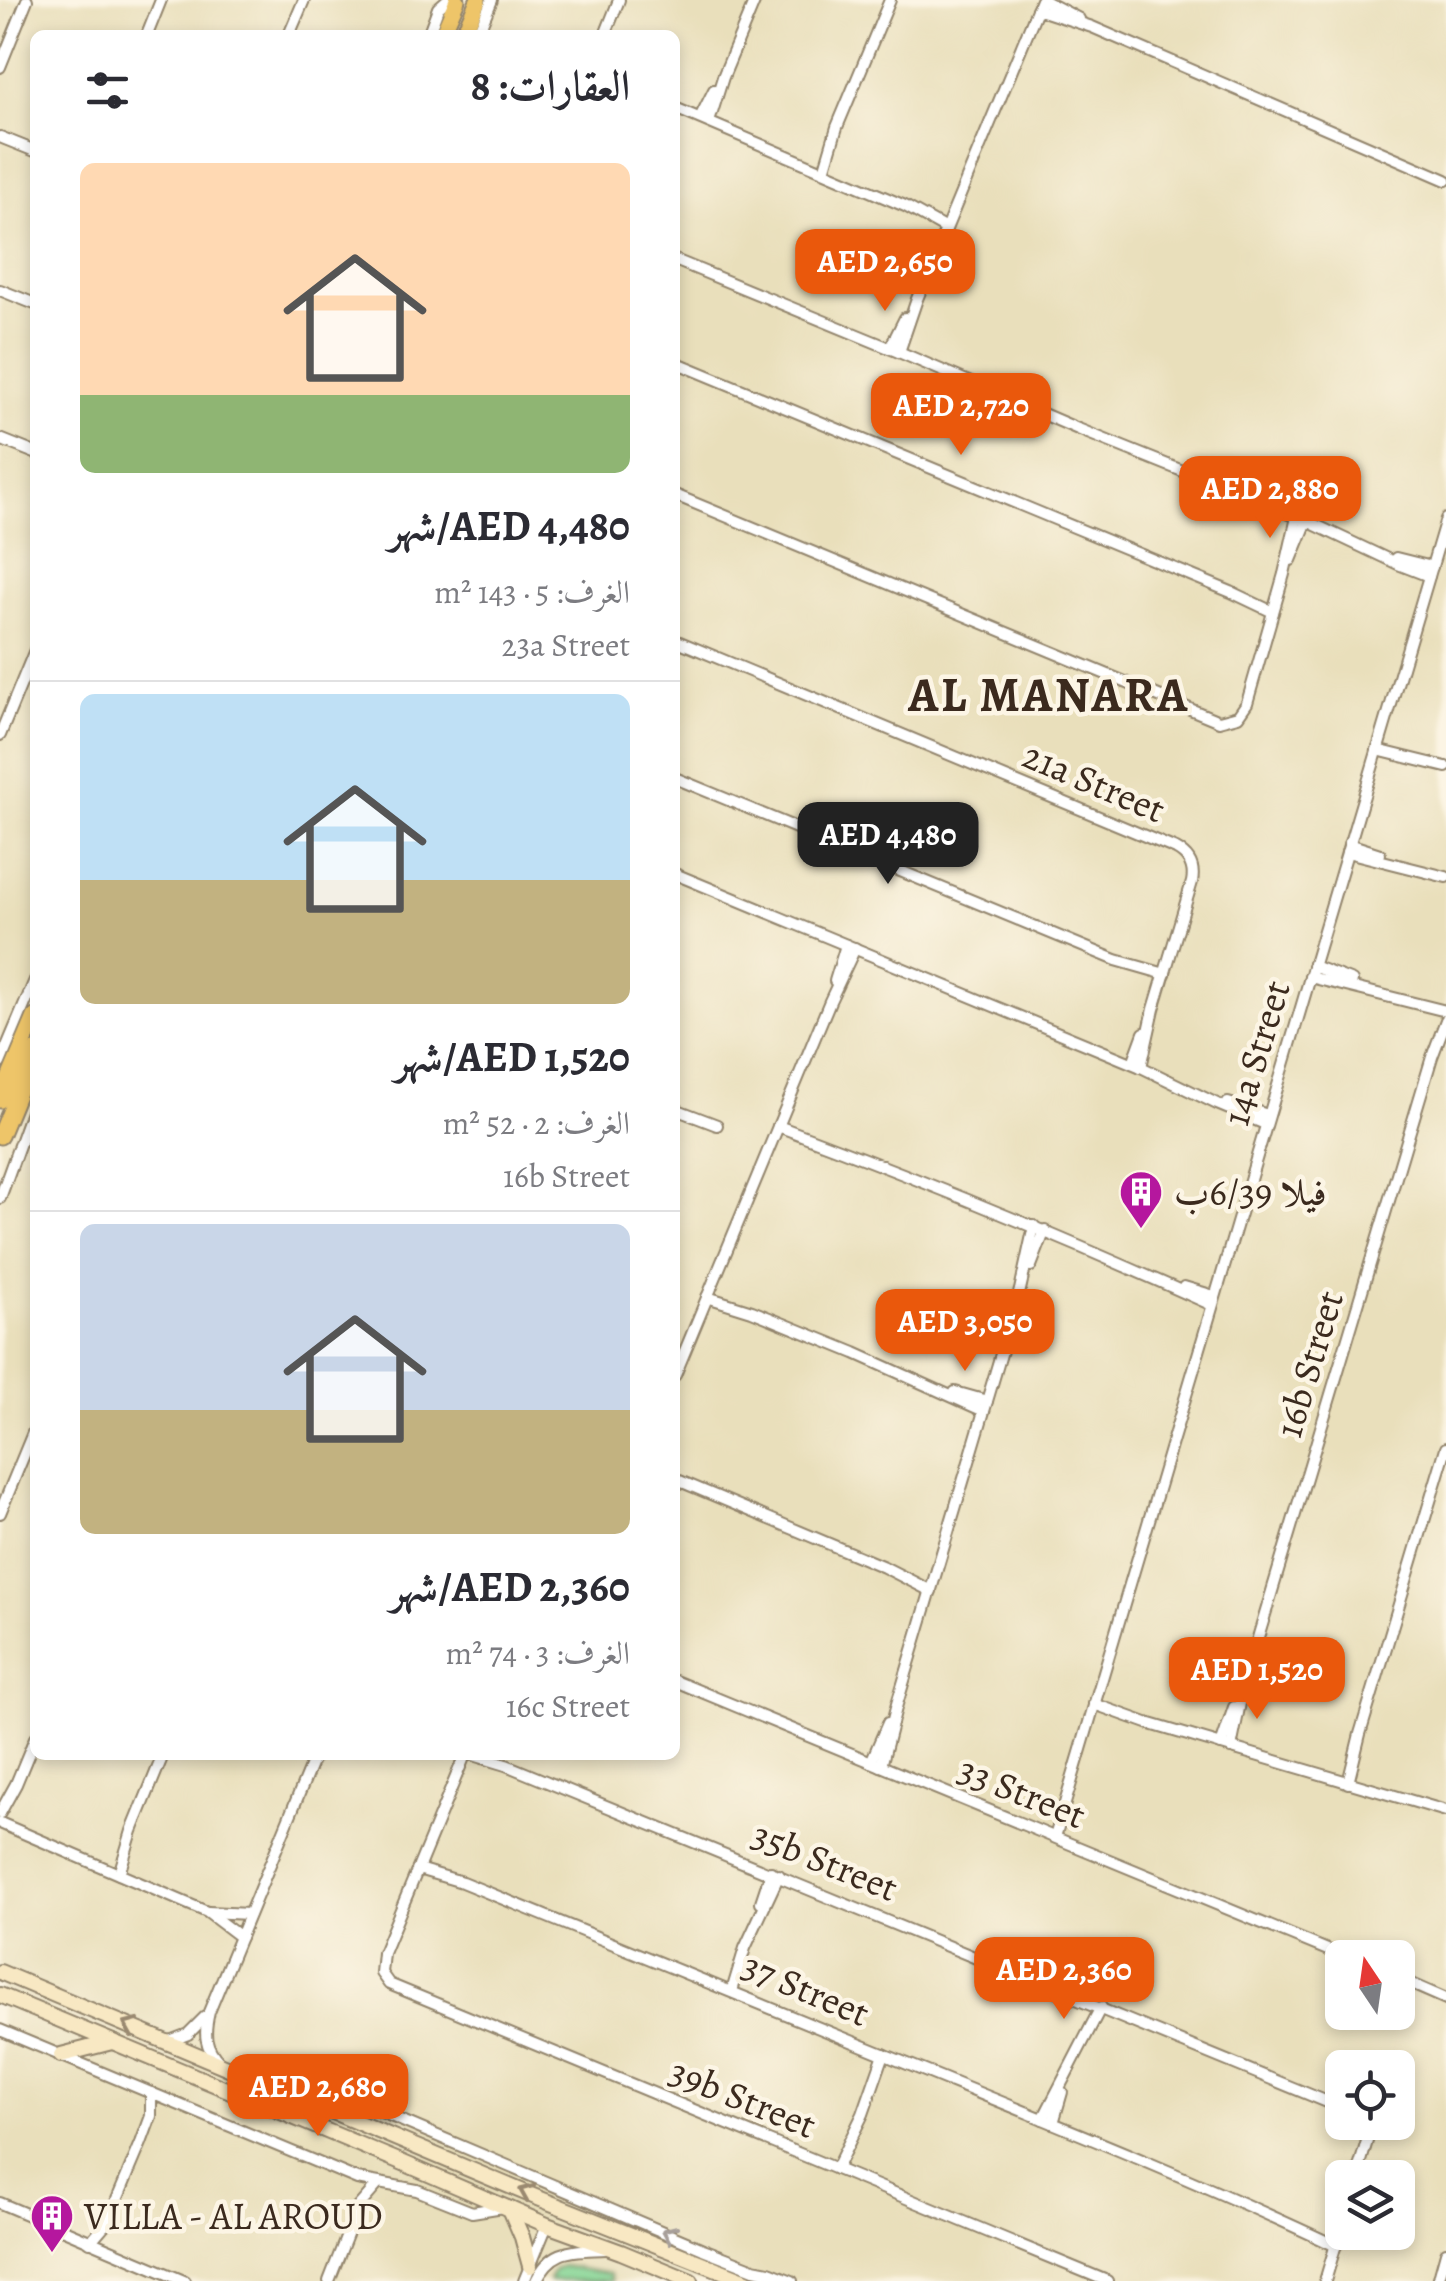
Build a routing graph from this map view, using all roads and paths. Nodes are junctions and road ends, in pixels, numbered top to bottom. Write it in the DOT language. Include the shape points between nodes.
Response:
graph roads {
  1 [pos="28,0"];
  2 [pos="162,0"];
  3 [pos="304,0"];
  4 [pos="448,0"];
  5 [pos="457,0"];
  6 [pos="478,0"];
  7 [pos="492,0"];
  8 [pos="619,0"];
  9 [pos="755,0"];
  10 [pos="890,0"];
  11 [pos="1040,3"];
  12 [pos="149,30"];
  13 [pos="291,30"];
  14 [pos="430,30"];
  15 [pos="444,30"];
  16 [pos="465,30"];
  17 [pos="479,30"];
  18 [pos="607,30"];
  19 [pos="0,67"];
  20 [pos="680,110"];
  21 [pos="704,120"];
  22 [pos="0,137"];
  23 [pos="30,149"];
  24 [pos="820,169"];
  25 [pos="1446,180"];
  26 [pos="948,225"];
  27 [pos="680,262"];
  28 [pos="0,290"];
  29 [pos="30,302"];
  30 [pos="895,350"];
  31 [pos="680,364"];
  32 [pos="0,439"];
  33 [pos="30,451"];
  34 [pos="680,498"];
  35 [pos="1302,519"];
  36 [pos="1446,519"];
  37 [pos="1430,572"];
  38 [pos="1274,608"];
  39 [pos="680,642"];
  40 [pos="30,662"];
  41 [pos="0,734"];
  42 [pos="1378,746"];
  43 [pos="1446,767"];
  44 [pos="680,780"];
  45 [pos="1348,848"];
  46 [pos="680,876"];
  47 [pos="1446,877"];
  48 [pos="851,947"];
  49 [pos="1311,972"];
  50 [pos="1163,979"];
  51 [pos="30,992"];
  52 [pos="1444,1014"];
  53 [pos="30,1029"];
  54 [pos="0,1062"];
  55 [pos="30,1063"];
  56 [pos="1137,1065"];
  57 [pos="0,1100"];
  58 [pos="680,1111"];
  59 [pos="30,1115"];
  60 [pos="1267,1120"];
  61 [pos="780,1122"];
  62 [pos="716,1125"];
  63 [pos="0,1136"];
  64 [pos="0,1198"];
  65 [pos="1040,1228"];
  66 [pos="708,1294"];
  67 [pos="1213,1300"];
  68 [pos="680,1363"];
  69 [pos="986,1406"];
  70 [pos="30,1440"];
  71 [pos="1446,1448"];
  72 [pos="680,1481"];
  73 [pos="0,1512"];
  74 [pos="932,1586"];
  75 [pos="680,1684"];
  76 [pos="1093,1709"];
  77 [pos="1226,1746"];
  78 [pos="30,1750"];
  79 [pos="161,1760"];
  80 [pos="313,1760"];
  81 [pos="463,1760"];
  82 [pos="492,1760"];
  83 [pos="499,1760"];
  84 [pos="506,1764"];
  85 [pos="876,1764"];
  86 [pos="1344,1781"];
  87 [pos="16,1784"];
  88 [pos="1446,1812"];
  89 [pos="0,1813"];
  90 [pos="2,1824"];
  91 [pos="1051,1836"];
  92 [pos="419,1865"];
  93 [pos="116,1873"];
  94 [pos="775,1874"];
  95 [pos="207,1912"];
  96 [pos="249,1914"];
  97 [pos="240,1938"];
  98 [pos="1325,1949"];
  99 [pos="0,1972"];
  100 [pos="1415,1985"];
  101 [pos="728,1989"];
  102 [pos="0,1996"];
  103 [pos="1446,1999"];
  104 [pos="1096,2005"];
  105 [pos="209,2012"];
  106 [pos="0,2030"];
  107 [pos="112,2042"];
  108 [pos="167,2042"];
  109 [pos="62,2054"];
  110 [pos="889,2056"];
  111 [pos="220,2064"];
  112 [pos="243,2073"];
  113 [pos="151,2094"];
  114 [pos="1325,2101"];
  115 [pos="172,2102"];
  116 [pos="264,2104"];
  117 [pos="321,2106"];
  118 [pos="150,2121"];
  119 [pos="1048,2121"];
  120 [pos="840,2170"];
  121 [pos="357,2179"];
  122 [pos="378,2184"];
  123 [pos="0,2203"];
  124 [pos="358,2207"];
  125 [pos="506,2208"];
  126 [pos="108,2222"];
  127 [pos="547,2226"];
  128 [pos="1325,2237"];
  129 [pos="90,2242"];
  130 [pos="108,2249"];
  131 [pos="613,2249"];
  132 [pos="1335,2250"];
  133 [pos="678,2252"];
  134 [pos="1446,2252"];
  135 [pos="530,2266"];
  136 [pos="184,2281"];
  137 [pos="329,2281"];
  138 [pos="524,2281"];
  139 [pos="536,2281"];
  140 [pos="691,2281"];
  141 [pos="747,2281"];
  142 [pos="792,2281"];
  143 [pos="1108,2281"];
  144 [pos="1326,2281"];
  145 [pos="1438,2281"];
  1 -- 19 [label="street"];
  2 -- 12 [label="street"];
  3 -- 13 [label="street"];
  4 -- 14 [label="street"];
  5 -- 15 [label="main road"];
  6 -- 16 [label="main road"];
  7 -- 17 [label="street"];
  8 -- 18 [label="street"];
  9 -- 21 [label="street"];
  10 -- 24 [label="street"];
  11 -- 25 [label="street"];
  11 -- 26 [label="street"];
  20 -- 21 [label="street"];
  21 -- 24 [label="street"];
  22 -- 23 [label="street"];
  24 -- 26 [label="street"];
  26 -- 30 [label="street"];
  27 -- 30 [label="street"];
  28 -- 29 [label="street"];
  30 -- 35 [label="street"];
  31 -- 38 [label="street"];
  32 -- 33 [label="street"];
  34 -- 38 [label="street" via="1212,719 1233,718 1245,708"];
  35 -- 37 [label="street"];
  35 -- 38 [label="street"];
  36 -- 37 [label="street, 14a Street"];
  37 -- 42 [label="street, 14a Street"];
  39 -- 50 [label="street, 21a Street" via="1176,849 1189,860 1192,882"];
  40 -- 41 [label="street"];
  42 -- 43 [label="street"];
  42 -- 45 [label="street, 14a Street"];
  44 -- 50 [label="street"];
  45 -- 47 [label="street"];
  45 -- 49 [label="street, 14a Street"];
  46 -- 48 [label="street"];
  48 -- 56 [label="street"];
  48 -- 61 [label="street"];
  49 -- 52 [label="street"];
  49 -- 60 [label="street, 14a Street"];
  50 -- 56 [label="street"];
  51 -- 54 [label="street"];
  52 -- 77 [label="street, 16b Street"];
  53 -- 57 [label="main road"];
  55 -- 63 [label="main road"];
  56 -- 60 [label="street"];
  58 -- 62 [label="street"];
  59 -- 64 [label="street"];
  60 -- 67 [label="street, 14a Street"];
  61 -- 65 [label="street"];
  61 -- 66 [label="street"];
  65 -- 67 [label="street"];
  65 -- 69 [label="street"];
  66 -- 68 [label="street"];
  66 -- 69 [label="street"];
  67 -- 76 [label="street, 14a Street"];
  69 -- 74 [label="street"];
  70 -- 73 [label="street"];
  71 -- 86 [label="street"];
  72 -- 74 [label="street"];
  74 -- 85 [label="street"];
  75 -- 85 [label="street, 33 Street"];
  76 -- 77 [label="street"];
  76 -- 91 [label="street, 14a Street"];
  77 -- 86 [label="street"];
  78 -- 87 [label="street"];
  79 -- 93 [label="street"];
  80 -- 96 [label="street"];
  81 -- 92 [label="street"];
  82 -- 84 [label="street, 35b Street"];
  83 -- 84 [label="street, 35b Street"];
  84 -- 94 [label="street, 35b Street"];
  85 -- 91 [label="street, 33 Street"];
  86 -- 88 [label="street"];
  87 -- 89 [label="street"];
  87 -- 90 [label="street"];
  90 -- 93 [label="street"];
  91 -- 98 [label="street, 33 Street"];
  92 -- 101 [label="street, 37 Street"];
  92 -- 120 [label="street, 39b Street" via="382,1952 384,1980"];
  93 -- 95 [label="street"];
  94 -- 101 [label="street"];
  94 -- 104 [label="street, 35b Street"];
  95 -- 96 [label="street"];
  95 -- 97 [label="street"];
  96 -- 97 [label="street"];
  97 -- 105 [label="street"];
  108 -- 99 [label="main road, one-way"];
  100 -- 103 [label="street"];
  101 -- 110 [label="street, 37 Street"];
  102 -- 107 [label="main road"];
  104 -- 114 [label="street, 35b Street"];
  104 -- 119 [label="street"];
  105 -- 108 [label="street" via="188,2034"];
  105 -- 111 [label="street" via="207,2044"];
  106 -- 109 [label="street"];
  107 -- 109 [label="main road"];
  107 -- 116 [label="main road"];
  108 -- 111 [label="main road"];
  109 -- 113 [label="street"];
  110 -- 119 [label="street, 37 Street"];
  110 -- 120 [label="street"];
  111 -- 112 [label="main road"];
  112 -- 117 [label="main road"];
  142 -- 112 [label="street, one-way" via="269,2069"];
  113 -- 115 [label="street"];
  113 -- 118 [label="street"];
  115 -- 118 [label="street"];
  115 -- 121 [label="street"];
  116 -- 117 [label="main road" via="317,2117"];
  116 -- 125 [label="main road"];
  133 -- 117 [label="main road, one-way"];
  118 -- 126 [label="street"];
  119 -- 128 [label="street, 37 Street"];
  120 -- 143 [label="street, 39b Street"];
  121 -- 122 [label="street"];
  121 -- 124 [label="street"];
  122 -- 124 [label="street"];
  122 -- 125 [label="street" via="417,2190 472,2212"];
  123 -- 129 [label="street"];
  124 -- 137 [label="street"];
  125 -- 127 [label="main road"];
  125 -- 135 [label="main road"];
  126 -- 129 [label="street"];
  126 -- 130 [label="street"];
  127 -- 131 [label="main road"];
  127 -- 133 [label="main road" via="560,2215 654,2252"];
  127 -- 135 [label="street"];
  129 -- 130 [label="street"];
  130 -- 136 [label="street"];
  131 -- 139 [label="street" via="555,2256"];
  131 -- 140 [label="main road"];
  132 -- 144 [label="street"];
  133 -- 141 [label="main road"];
  134 -- 145 [label="street"];
  135 -- 138 [label="street"];
}
